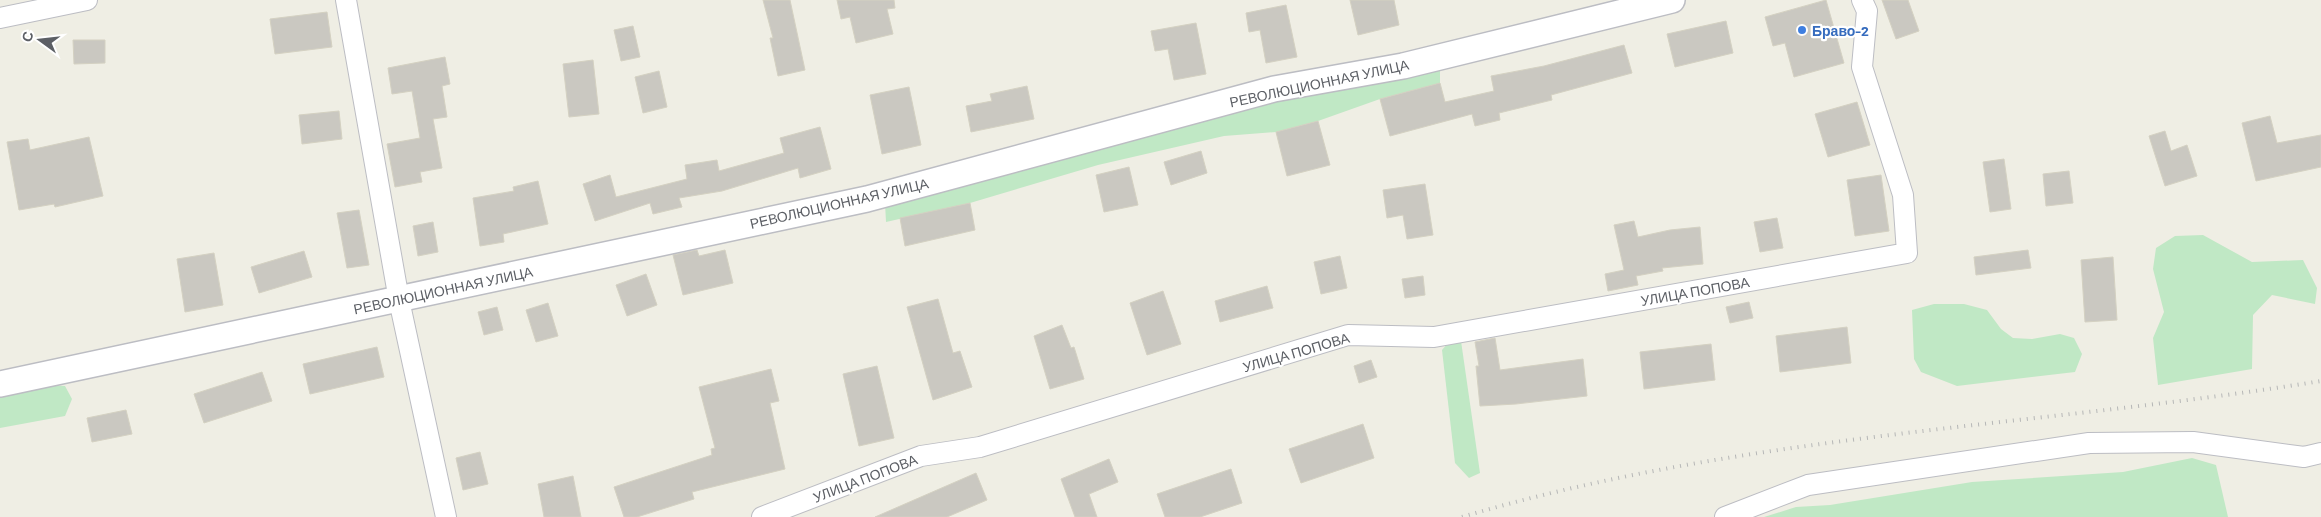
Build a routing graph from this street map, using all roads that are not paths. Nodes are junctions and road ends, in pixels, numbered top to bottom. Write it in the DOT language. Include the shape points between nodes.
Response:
graph roads {
  1 [pos="88,0"];
  2 [pos="346,0"];
  3 [pos="1672,0"];
  4 [pos="1862,0"];
  5 [pos="0,18"];
  6 [pos="400,300"];
  7 [pos="0,384"];
  8 [pos="2312,455"];
  9 [pos="446,517"];
  10 [pos="762,517"];
  11 [pos="1725,517"];
  1 -- 5 [label="street"];
  2 -- 6 [label="street"];
  3 -- 6 [label="street, РЕВОЛЮЦИОННАЯ УЛИЦА" via="1402,66 1274,89 867,199"];
  4 -- 10 [label="street, УЛИЦА ПОПОВА" via="1867,11 1862,67 1903,195 1907,253 1434,337 1348,335 980,447 921,456"];
  6 -- 7 [label="street, РЕВОЛЮЦИОННАЯ УЛИЦА"];
  6 -- 9 [label="street"];
  8 -- 11 [label="street" via="2193,442 2089,444 1808,486"];
}
